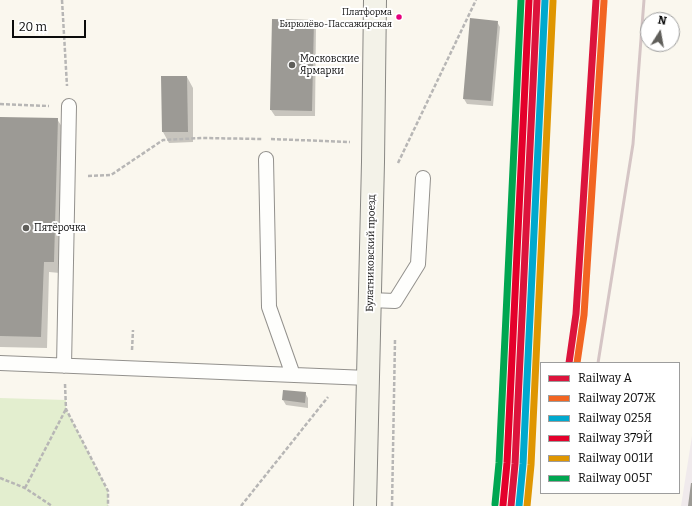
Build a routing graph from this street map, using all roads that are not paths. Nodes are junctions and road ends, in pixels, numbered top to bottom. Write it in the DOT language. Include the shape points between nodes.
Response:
graph roads {
  1 [pos="375,0"];
  2 [pos="68,106"];
  3 [pos="266,159"];
  4 [pos="422,178"];
  5 [pos="370,300"];
  6 [pos="0,363"];
  7 [pos="64,366"];
  8 [pos="293,375"];
  9 [pos="368,378"];
  10 [pos="365,506"];
  1 -- 5 [label="street, Булатниковский проезд"];
  2 -- 7 [label="lane"];
  3 -- 8 [label="lane" via="269,307"];
  4 -- 5 [label="lane" via="418,264 395,301"];
  5 -- 9 [label="street, Булатниковский проезд"];
  6 -- 7 [label="lane"];
  7 -- 8 [label="lane"];
  8 -- 9 [label="lane"];
  9 -- 10 [label="street, Булатниковский проезд"];
}
